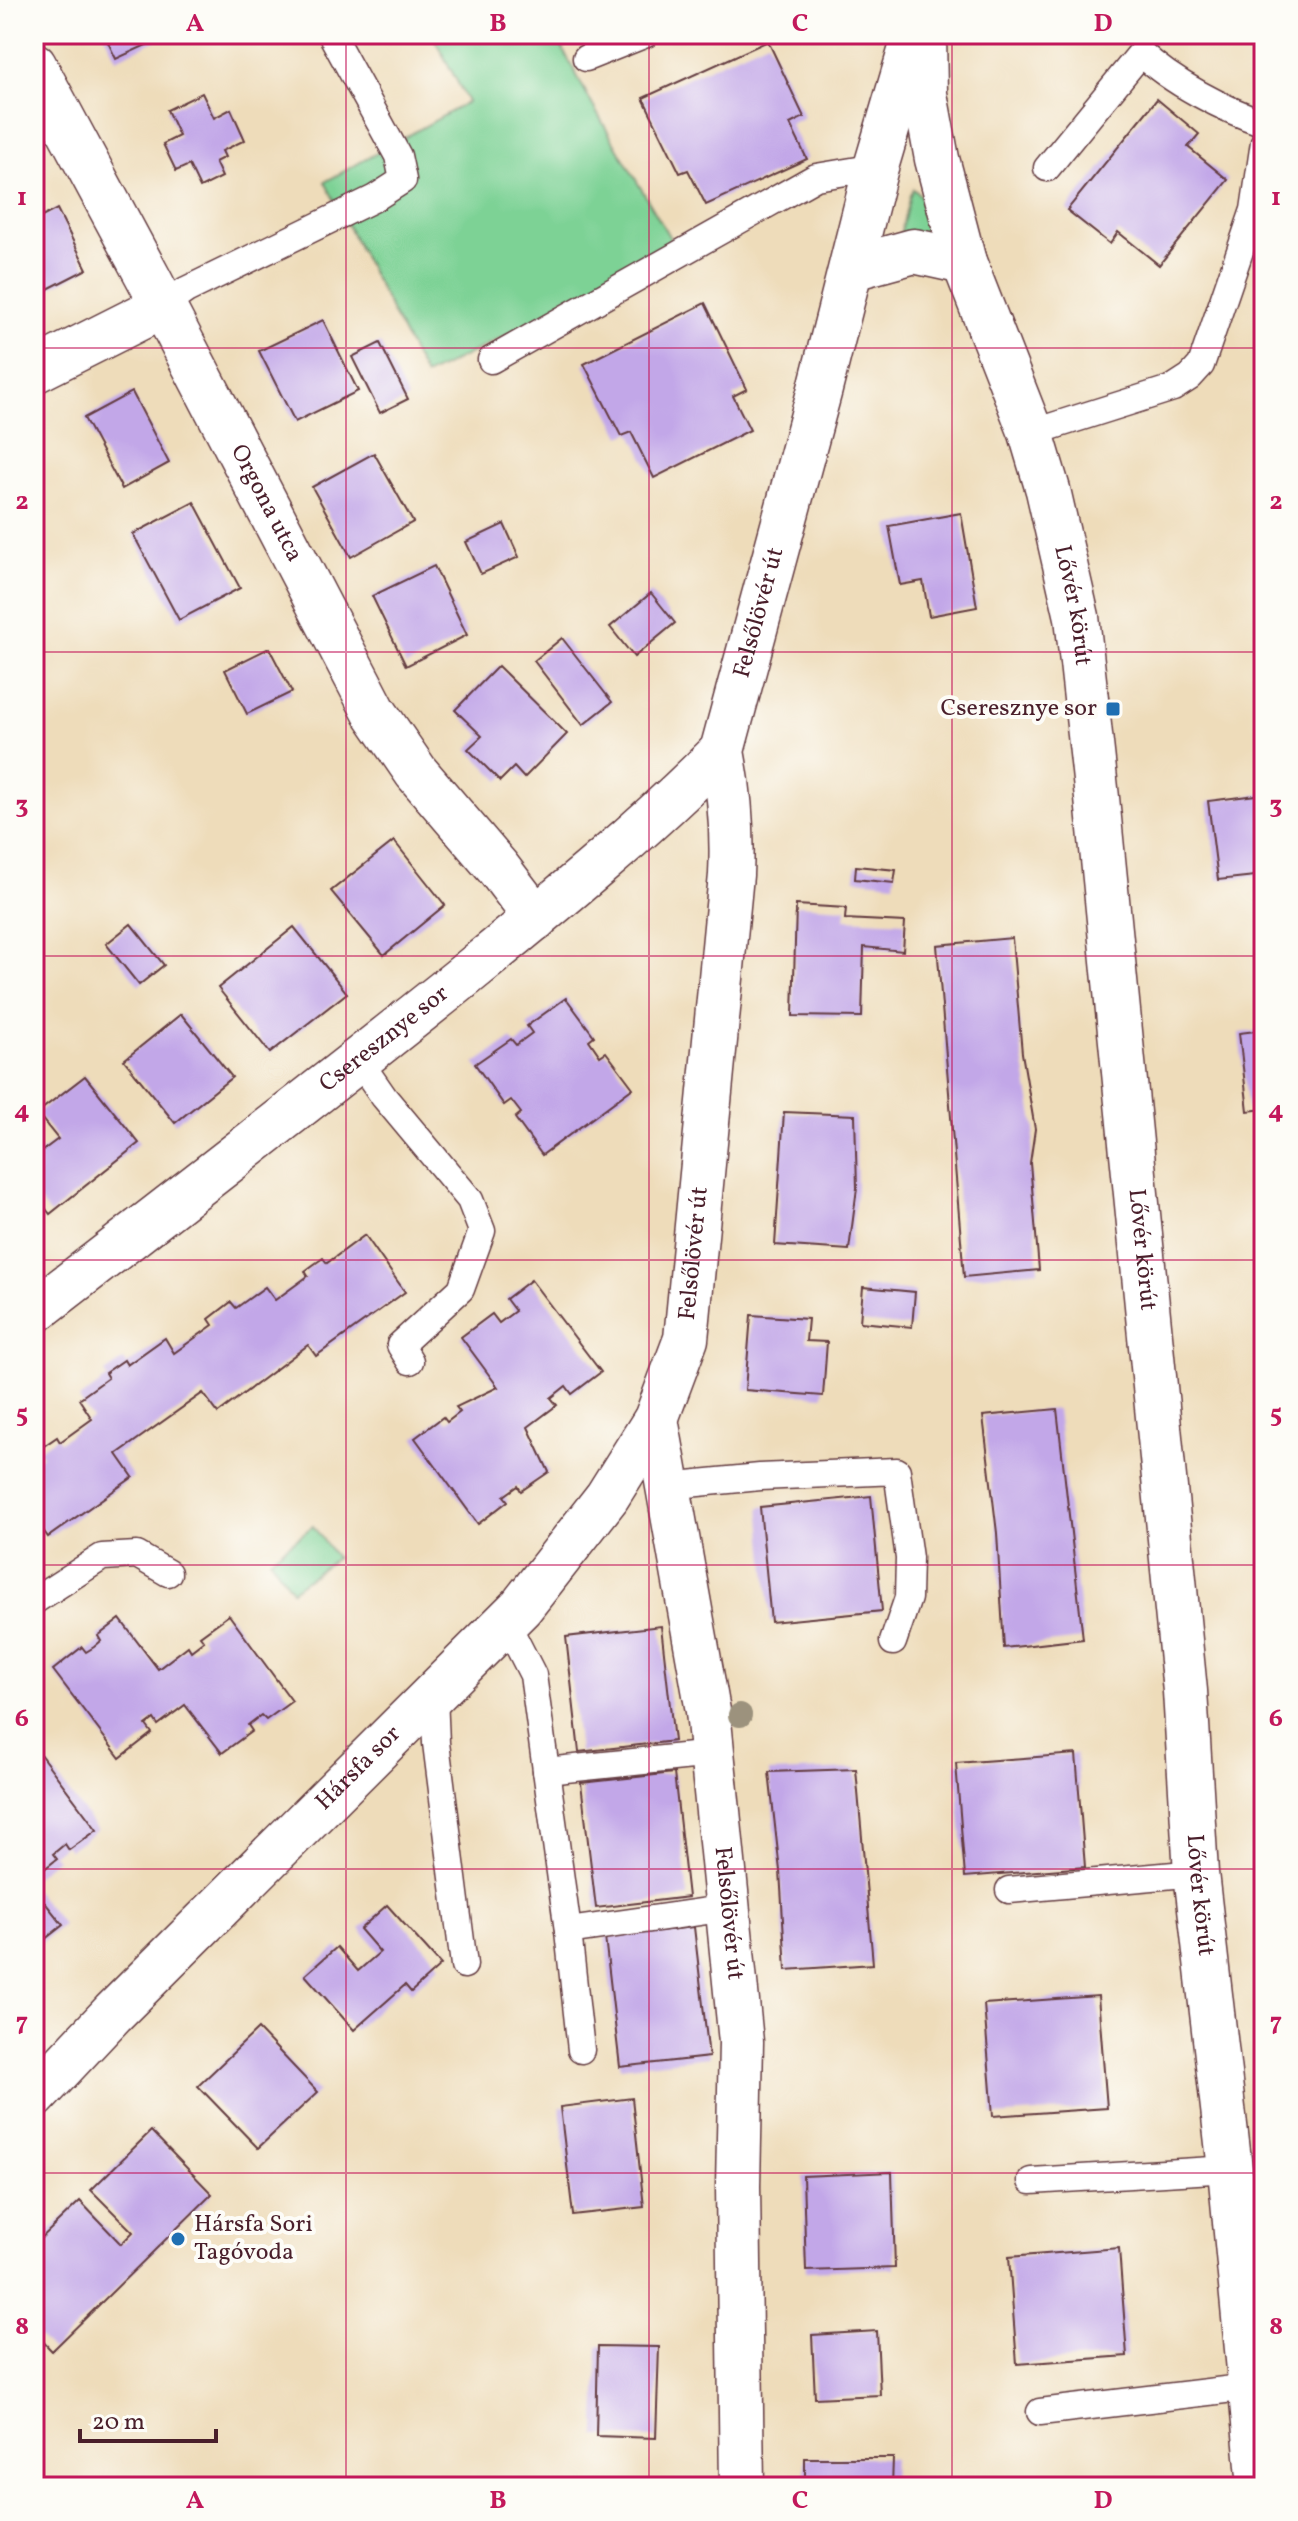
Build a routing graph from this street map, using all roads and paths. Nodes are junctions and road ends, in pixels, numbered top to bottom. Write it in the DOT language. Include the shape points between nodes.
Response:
graph roads {
  1 [pos="331,34"];
  2 [pos="646,34"];
  3 [pos="915,34"];
  4 [pos="924,34"];
  5 [pos="586,58"];
  6 [pos="34,65"];
  7 [pos="1264,123"];
  8 [pos="1264,142"];
  9 [pos="876,167"];
  10 [pos="1047,168"];
  11 [pos="964,262"];
  12 [pos="852,268"];
  13 [pos="163,306"];
  14 [pos="491,360"];
  15 [pos="34,371"];
  16 [pos="1031,433"];
  17 [pos="722,751"];
  18 [pos="536,918"];
  19 [pos="359,1061"];
  20 [pos="34,1312"];
  21 [pos="410,1361"];
  22 [pos="656,1419"];
  23 [pos="667,1486"];
  24 [pos="168,1573"];
  25 [pos="34,1601"];
  26 [pos="506,1622"];
  27 [pos="893,1642"];
  28 [pos="434,1696"];
  29 [pos="712,1754"];
  30 [pos="546,1771"];
  31 [pos="1196,1873"];
  32 [pos="1009,1890"];
  33 [pos="728,1908"];
  34 [pos="568,1931"];
  35 [pos="464,1965"];
  36 [pos="581,2050"];
  37 [pos="34,2097"];
  38 [pos="1230,2169"];
  39 [pos="1031,2181"];
  40 [pos="1250,2387"];
  41 [pos="1040,2412"];
  42 [pos="742,2487"];
  43 [pos="1260,2487"];
  1 -- 13 [label="lane" via="398,156 403,180"];
  2 -- 5 [label="lane"];
  3 -- 9 [label="street, Felsőlövér út"];
  4 -- 11 [label="street, Lővér körút" via="925,94"];
  6 -- 13 [label="street, Orgona utca"];
  7 -- 10 [label="lane" via="1217,104 1141,53"];
  8 -- 16 [label="lane" via="1254,210 1201,365 1173,388"];
  9 -- 12 [label="street, Felsőlövér út"];
  9 -- 14 [label="lane" via="816,177"];
  11 -- 12 [label="street" via="914,251"];
  11 -- 16 [label="street, Lővér körút"];
  12 -- 17 [label="street, Felsőlövér út"];
  13 -- 15 [label="street"];
  13 -- 18 [label="street, Orgona utca" via="374,711 416,772"];
  16 -- 31 [label="street, Lővér körút" via="1079,632 1185,1691"];
  17 -- 18 [label="street, Cseresznye sor" via="671,803"];
  17 -- 22 [label="street, Felsőlövér út" via="731,798 731,875 686,1339"];
  18 -- 19 [label="street, Cseresznye sor"];
  19 -- 20 [label="street, Cseresznye sor"];
  19 -- 21 [label="lane" via="470,1200 482,1231 461,1289 400,1345"];
  22 -- 23 [label="street, Felsőlövér út"];
  22 -- 26 [label="street, Hársfa sor" via="607,1497"];
  23 -- 27 [label="lane" via="897,1471 909,1558 908,1598"];
  23 -- 29 [label="street, Felsőlövér út"];
  24 -- 25 [label="lane" via="137,1555 102,1557"];
  26 -- 28 [label="street, Hársfa sor"];
  26 -- 30 [label="lane" via="533,1675"];
  28 -- 35 [label="lane"];
  28 -- 37 [label="street, Hársfa sor"];
  29 -- 30 [label="lane"];
  29 -- 33 [label="street, Felsőlövér út"];
  30 -- 34 [label="lane"];
  31 -- 32 [label="lane"];
  31 -- 38 [label="street, Lővér körút"];
  33 -- 34 [label="lane"];
  33 -- 42 [label="street, Felsőlövér út" via="741,2042"];
  34 -- 36 [label="lane"];
  38 -- 39 [label="lane"];
  38 -- 40 [label="street, Lővér körút"];
  40 -- 41 [label="lane"];
  40 -- 43 [label="street, Lővér körút"];
}
